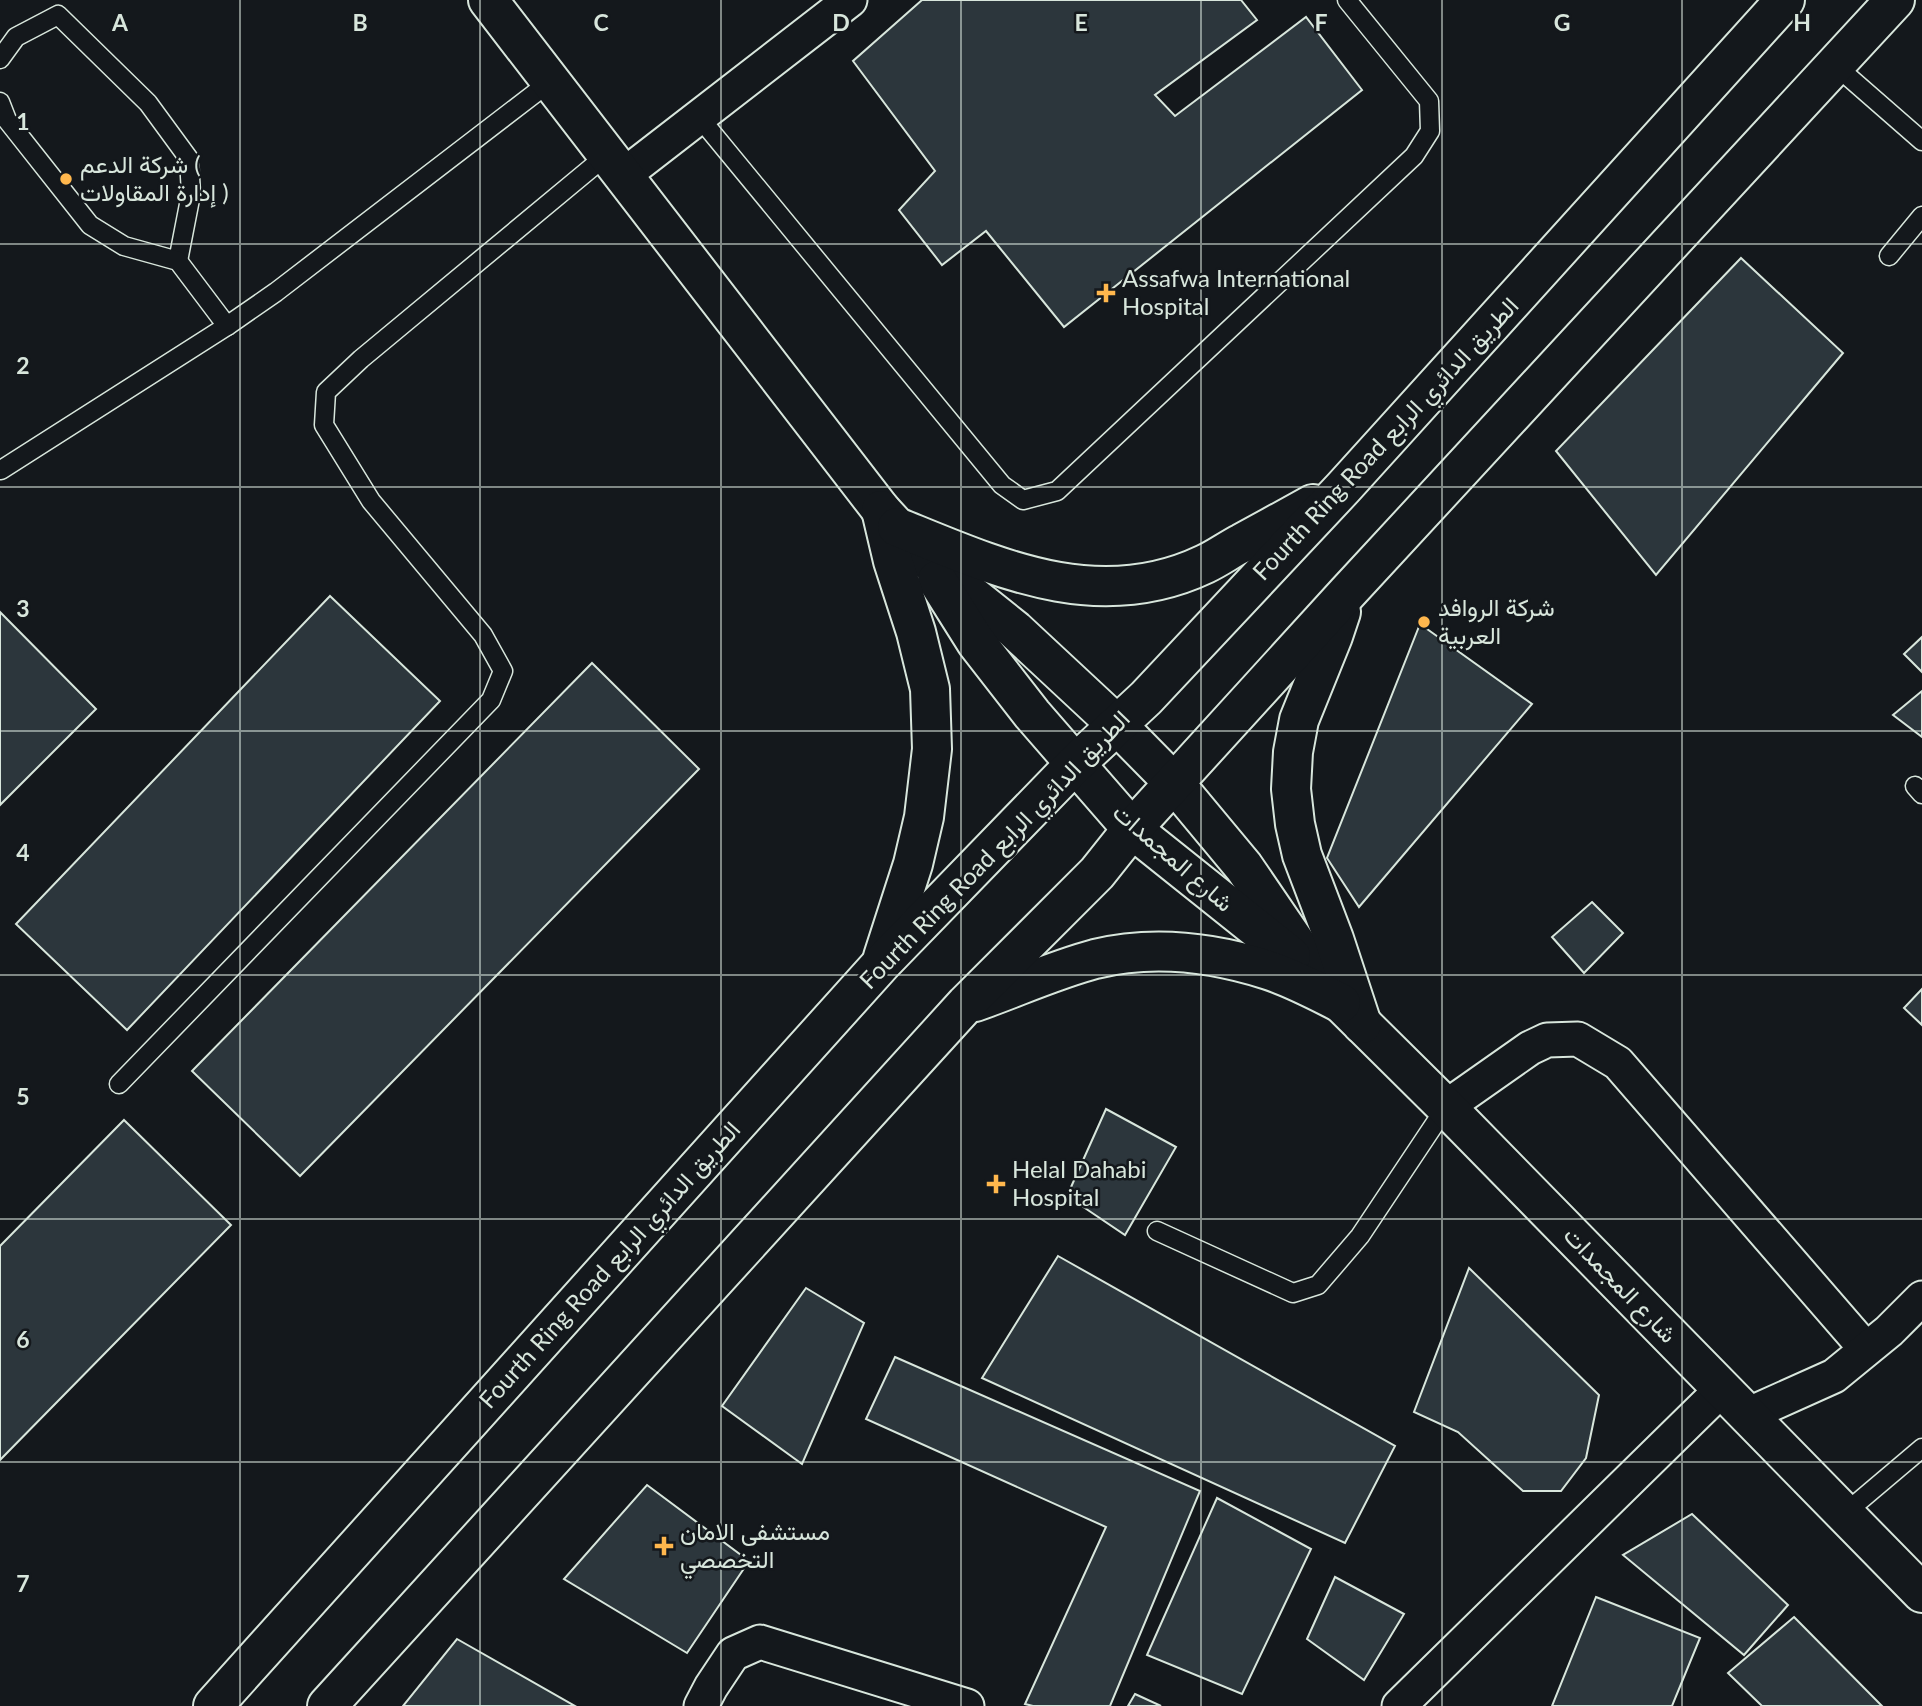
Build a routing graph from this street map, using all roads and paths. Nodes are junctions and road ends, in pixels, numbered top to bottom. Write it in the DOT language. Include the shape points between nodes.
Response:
graph roads {
  1 [pos="488,0"];
  2 [pos="850,0"];
  3 [pos="1347,0"];
  4 [pos="1785,0"];
  5 [pos="1895,0"];
  6 [pos="0,59"];
  7 [pos="1835,65"];
  8 [pos="551,81"];
  9 [pos="0,102"];
  10 [pos="699,117"];
  11 [pos="1922,141"];
  12 [pos="616,164"];
  13 [pos="1922,216"];
  14 [pos="1889,257"];
  15 [pos="178,261"];
  16 [pos="226,326"];
  17 [pos="0,470"];
  18 [pos="1342,488"];
  19 [pos="900,530"];
  20 [pos="1348,593"];
  21 [pos="1115,724"];
  22 [pos="1074,765"];
  23 [pos="1175,784"];
  24 [pos="1132,830"];
  25 [pos="881,964"];
  26 [pos="1340,1001"];
  27 [pos="966,1004"];
  28 [pos="119,1084"];
  29 [pos="1446,1107"];
  30 [pos="1157,1231"];
  31 [pos="1922,1298"];
  32 [pos="1866,1349"];
  33 [pos="1734,1402"];
  34 [pos="1922,1448"];
  35 [pos="1844,1514"];
  36 [pos="1922,1594"];
  37 [pos="213,1706"];
  38 [pos="327,1706"];
  39 [pos="701,1706"];
  40 [pos="967,1706"];
  41 [pos="1399,1706"];
  1 -- 8 [label="main road"];
  2 -- 10 [label="street"];
  3 -- 10 [label="lane" via="1429,101 1430,131 1415,156 1057,491 1023,500 1002,485"];
  4 -- 18 [label="main road, Fourth Ring Road الطريق الدائري الرابع"];
  5 -- 7 [label="main road"];
  6 -- 15 [label="lane" via="16,37 58,15 148,103 189,159 191,194"];
  7 -- 11 [label="lane"];
  7 -- 20 [label="main road"];
  8 -- 12 [label="main road"];
  8 -- 16 [label="lane"];
  9 -- 15 [label="lane" via="8,120 90,225 124,246"];
  10 -- 12 [label="street"];
  12 -- 19 [label="main road"];
  12 -- 28 [label="lane" via="361,359 326,392 324,425 364,490 483,635 503,671 491,700"];
  13 -- 14 [label="lane"];
  15 -- 16 [label="lane"];
  16 -- 17 [label="lane"];
  18 -- 19 [label="main road" via="1205,564 1129,587 1032,577"];
  18 -- 21 [label="main road, Fourth Ring Road الطريق الدائري الرابع" via="1146,698"];
  19 -- 21 [label="main road, شارع المجمدات"];
  19 -- 22 [label="main road, شارع المجمدات" via="976,642"];
  19 -- 25 [label="main road" via="893,561 930,689 932,749 919,841"];
  20 -- 23 [label="main road"];
  20 -- 26 [label="main road" via="1299,720 1292,789 1302,855 1334,939"];
  21 -- 22 [label="main road, Fourth Ring Road الطريق الدائري الرابع"];
  21 -- 23 [label="main road, شارع المجمدات"];
  22 -- 24 [label="main road, شارع المجمدات"];
  22 -- 25 [label="main road, Fourth Ring Road الطريق الدائري الرابع"];
  23 -- 24 [label="main road"];
  23 -- 26 [label="main road, شارع المجمدات" via="1244,867"];
  24 -- 26 [label="main road, شارع المجمدات"];
  24 -- 27 [label="main road" via="1097,873"];
  25 -- 37 [label="main road, Fourth Ring Road الطريق الدائري الرابع"];
  26 -- 27 [label="main road" via="1269,970 1203,954 1160,951 1095,960"];
  26 -- 29 [label="main road, شارع المجمدات"];
  27 -- 38 [label="main road"];
  29 -- 30 [label="lane" via="1360,1236 1318,1285 1293,1293"];
  29 -- 32 [label="street" via="1530,1048 1547,1040 1578,1038 1618,1063"];
  29 -- 33 [label="main road, شارع المجمدات"];
  31 -- 32 [label="street"];
  32 -- 33 [label="street" via="1834,1376"];
  33 -- 35 [label="main road, شارع المجمدات"];
  33 -- 41 [label="street"];
  34 -- 35 [label="lane"];
  35 -- 36 [label="main road, شارع المجمدات"];
  39 -- 40 [label="street" via="733,1654 760,1642"];
}
